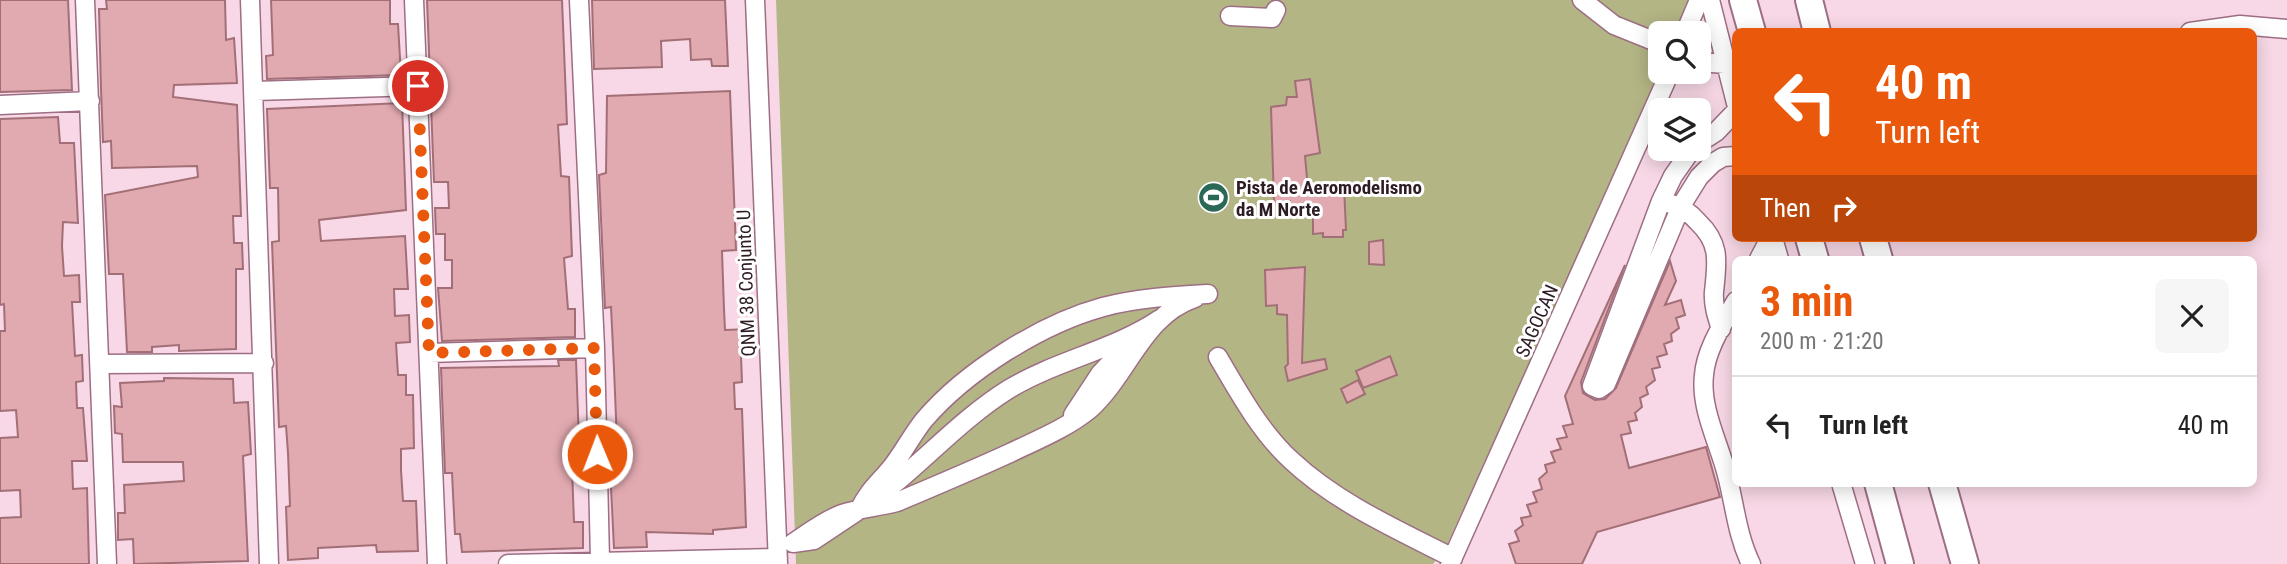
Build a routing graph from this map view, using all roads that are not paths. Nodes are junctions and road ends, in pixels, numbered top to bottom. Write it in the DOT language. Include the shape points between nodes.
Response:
graph roads {
  1 [pos="85,0"];
  2 [pos="250,0"];
  3 [pos="414,0"];
  4 [pos="579,0"];
  5 [pos="755,0"];
  6 [pos="1583,0"];
  7 [pos="1699,0"];
  8 [pos="1710,0"];
  9 [pos="1744,0"];
  10 [pos="1752,0"];
  11 [pos="1276,9"];
  12 [pos="1230,16"];
  13 [pos="1690,21"];
  14 [pos="1752,28"];
  15 [pos="1753,28"];
  16 [pos="2219,28"];
  17 [pos="2287,29"];
  18 [pos="1648,39"];
  19 [pos="1711,63"];
  20 [pos="1725,64"];
  21 [pos="1665,84"];
  22 [pos="1670,84"];
  23 [pos="418,86"];
  24 [pos="1732,89"];
  25 [pos="255,91"];
  26 [pos="1661,94"];
  27 [pos="90,101"];
  28 [pos="0,104"];
  29 [pos="1732,115"];
  30 [pos="1711,136"];
  31 [pos="1732,156"];
  32 [pos="1684,161"];
  33 [pos="1661,201"];
  34 [pos="1681,206"];
  35 [pos="1732,308"];
  36 [pos="1160,319"];
  37 [pos="1721,329"];
  38 [pos="1139,333"];
  39 [pos="594,348"];
  40 [pos="429,353"];
  41 [pos="1218,357"];
  42 [pos="264,363"];
  43 [pos="102,364"];
  44 [pos="1071,422"];
  45 [pos="1842,487"];
  46 [pos="1879,487"];
  47 [pos="1943,487"];
  48 [pos="859,510"];
  49 [pos="600,560"];
  50 [pos="778,561"];
  51 [pos="1451,561"];
  52 [pos="107,564"];
  53 [pos="269,564"];
  54 [pos="437,564"];
  55 [pos="508,564"];
  56 [pos="1751,564"];
  57 [pos="1865,564"];
  58 [pos="1900,564"];
  59 [pos="1965,564"];
  1 -- 27 [label="street"];
  2 -- 25 [label="street"];
  3 -- 23 [label="street"];
  4 -- 39 [label="street"];
  5 -- 50 [label="street, QNM 38 Conjunto U"];
  6 -- 18 [label="street" via="1614,25"];
  7 -- 13 [label="street"];
  8 -- 20 [label="street"];
  9 -- 14 [label="highway"];
  10 -- 15 [label="highway"];
  11 -- 12 [label="street" via="1272,18"];
  16 -- 17 [label="street"];
  19 -- 20 [label="street"];
  20 -- 24 [label="street"];
  21 -- 26 [label="street, SAGOCAN"];
  22 -- 26 [label="street, SAGOCAN"];
  23 -- 25 [label="street"];
  23 -- 40 [label="street"];
  25 -- 42 [label="street"];
  26 -- 51 [label="street, SAGOCAN"];
  27 -- 28 [label="street"];
  27 -- 43 [label="street"];
  29 -- 30 [label="street"];
  31 -- 34 [label="street" via="1713,163"];
  32 -- 33 [label="street"];
  33 -- 34 [label="street"];
  33 -- 34 [label="street" via="1593,376 1592,386 1599,389 1606,384"];
  34 -- 37 [label="street" via="1716,245 1714,308"];
  35 -- 37 [label="street"];
  36 -- 38 [label="street"];
  36 -- 44 [label="street" via="1104,394"];
  36 -- 48 [label="street" via="1183,302 1209,293 1101,307 1004,353 962,382 925,419 891,468 871,487"];
  37 -- 56 [label="street" via="1707,358 1705,401 1727,472 1738,533"];
  38 -- 44 [label="street" via="1100,374"];
  38 -- 48 [label="street" via="1075,356 1011,388 954,428 881,496"];
  39 -- 40 [label="street"];
  39 -- 49 [label="street"];
  40 -- 54 [label="street"];
  41 -- 51 [label="street" via="1239,394 1291,461 1324,487"];
  42 -- 43 [label="street"];
  42 -- 53 [label="street"];
  43 -- 52 [label="street"];
  44 -- 48 [label="street" via="953,479 897,502"];
  45 -- 57 [label="street"];
  46 -- 58 [label="highway"];
  47 -- 59 [label="highway"];
  49 -- 50 [label="street"];
  49 -- 55 [label="street"];
}
